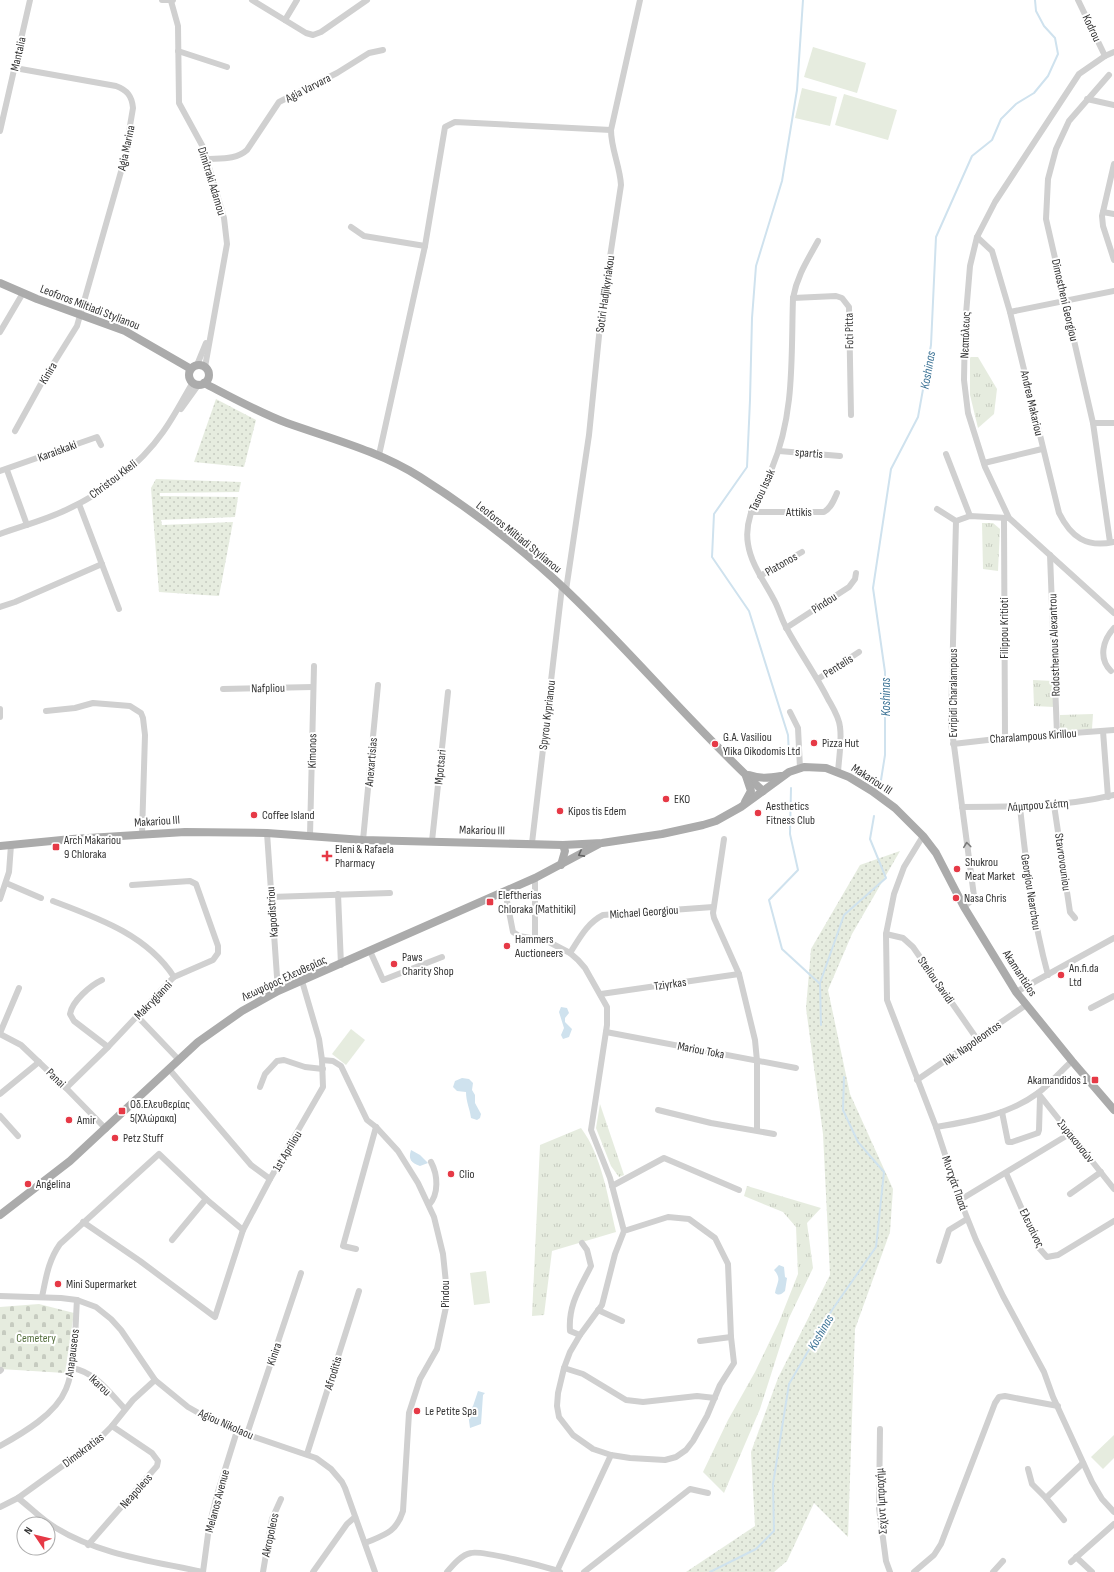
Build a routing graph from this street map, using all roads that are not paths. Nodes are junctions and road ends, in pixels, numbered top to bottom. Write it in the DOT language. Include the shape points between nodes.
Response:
graph roads {
  1 [pos="30,0"];
  2 [pos="162,0"];
  3 [pos="172,0"];
  4 [pos="252,0"];
  5 [pos="297,0"];
  6 [pos="367,0"];
  7 [pos="640,0"];
  8 [pos="1078,0"];
  9 [pos="285,20"];
  10 [pos="383,50"];
  11 [pos="178,51"];
  12 [pos="1114,52"];
  13 [pos="1105,56"];
  14 [pos="227,67"];
  15 [pos="15,68"];
  16 [pos="1109,74"];
  17 [pos="1087,99"];
  18 [pos="1114,105"];
  19 [pos="611,130"];
  20 [pos="0,131"];
  21 [pos="206,159"];
  22 [pos="1114,164"];
  23 [pos="1103,212"];
  24 [pos="1114,214"];
  25 [pos="350,227"];
  26 [pos="977,237"];
  27 [pos="818,242"];
  28 [pos="424,246"];
  29 [pos="1114,260"];
  30 [pos="0,283"];
  31 [pos="1114,291"];
  32 [pos="23,293"];
  33 [pos="793,298"];
  34 [pos="1065,301"];
  35 [pos="1010,312"];
  36 [pos="81,315"];
  37 [pos="0,332"];
  38 [pos="199,375"];
  39 [pos="851,415"];
  40 [pos="1093,423"];
  41 [pos="1114,423"];
  42 [pos="16,431"];
  43 [pos="102,445"];
  44 [pos="1042,449"];
  45 [pos="779,451"];
  46 [pos="946,454"];
  47 [pos="379,455"];
  48 [pos="840,456"];
  49 [pos="984,463"];
  50 [pos="7,470"];
  51 [pos="0,471"];
  52 [pos="837,493"];
  53 [pos="79,504"];
  54 [pos="937,510"];
  55 [pos="751,512"];
  56 [pos="970,516"];
  57 [pos="1006,518"];
  58 [pos="956,521"];
  59 [pos="26,525"];
  60 [pos="0,534"];
  61 [pos="1112,542"];
  62 [pos="802,552"];
  63 [pos="1050,555"];
  64 [pos="102,564"];
  65 [pos="856,573"];
  66 [pos="760,576"];
  67 [pos="564,588"];
  68 [pos="0,607"];
  69 [pos="119,609"];
  70 [pos="1114,613"];
  71 [pos="786,628"];
  72 [pos="1114,628"];
  73 [pos="859,652"];
  74 [pos="314,666"];
  75 [pos="1111,671"];
  76 [pos="818,679"];
  77 [pos="378,685"];
  78 [pos="313,687"];
  79 [pos="223,689"];
  80 [pos="448,692"];
  81 [pos="0,709"];
  82 [pos="46,711"];
  83 [pos="790,712"];
  84 [pos="0,717"];
  85 [pos="1114,730"];
  86 [pos="1103,731"];
  87 [pos="1057,734"];
  88 [pos="1004,738"];
  89 [pos="953,744"];
  90 [pos="800,768"];
  91 [pos="838,772"];
  92 [pos="745,774"];
  93 [pos="782,776"];
  94 [pos="763,791"];
  95 [pos="1111,796"];
  96 [pos="744,804"];
  97 [pos="1054,805"];
  98 [pos="962,807"];
  99 [pos="1020,807"];
  100 [pos="266,833"];
  101 [pos="142,834"];
  102 [pos="310,836"];
  103 [pos="923,836"];
  104 [pos="724,839"];
  105 [pos="363,840"];
  106 [pos="432,841"];
  107 [pos="532,843"];
  108 [pos="602,843"];
  109 [pos="11,845"];
  110 [pos="563,845"];
  111 [pos="0,846"];
  112 [pos="561,865"];
  113 [pos="535,878"];
  114 [pos="6,883"];
  115 [pos="132,885"];
  116 [pos="505,891"];
  117 [pos="390,893"];
  118 [pos="338,894"];
  119 [pos="271,896"];
  120 [pos="41,898"];
  121 [pos="0,899"];
  122 [pos="53,901"];
  123 [pos="713,907"];
  124 [pos="964,907"];
  125 [pos="1075,918"];
  126 [pos="886,934"];
  127 [pos="1114,938"];
  128 [pos="535,939"];
  129 [pos="370,951"];
  130 [pos="570,953"];
  131 [pos="442,957"];
  132 [pos="341,965"];
  133 [pos="739,974"];
  134 [pos="1048,975"];
  135 [pos="174,977"];
  136 [pos="102,980"];
  137 [pos="302,982"];
  138 [pos="19,988"];
  139 [pos="278,991"];
  140 [pos="1016,992"];
  141 [pos="601,994"];
  142 [pos="1114,996"];
  143 [pos="1026,1005"];
  144 [pos="1091,1008"];
  145 [pos="137,1016"];
  146 [pos="606,1032"];
  147 [pos="0,1034"];
  148 [pos="977,1039"];
  149 [pos="108,1047"];
  150 [pos="179,1060"];
  151 [pos="322,1060"];
  152 [pos="757,1061"];
  153 [pos="1072,1061"];
  154 [pos="40,1062"];
  155 [pos="796,1068"];
  156 [pos="169,1069"];
  157 [pos="323,1069"];
  158 [pos="917,1080"];
  159 [pos="260,1087"];
  160 [pos="66,1088"];
  161 [pos="0,1094"];
  162 [pos="1039,1095"];
  163 [pos="658,1110"];
  164 [pos="1114,1110"];
  165 [pos="1002,1112"];
  166 [pos="0,1116"];
  167 [pos="376,1127"];
  168 [pos="936,1127"];
  169 [pos="106,1129"];
  170 [pos="757,1130"];
  171 [pos="1071,1133"];
  172 [pos="774,1134"];
  173 [pos="18,1136"];
  174 [pos="432,1162"];
  175 [pos="1101,1172"];
  176 [pos="1006,1173"];
  177 [pos="270,1179"];
  178 [pos="612,1186"];
  179 [pos="1114,1189"];
  180 [pos="739,1190"];
  181 [pos="1070,1194"];
  182 [pos="206,1199"];
  183 [pos="960,1200"];
  184 [pos="428,1204"];
  185 [pos="0,1215"];
  186 [pos="967,1219"];
  187 [pos="1114,1221"];
  188 [pos="83,1222"];
  189 [pos="243,1230"];
  190 [pos="624,1231"];
  191 [pos="172,1240"];
  192 [pos="582,1243"];
  193 [pos="356,1249"];
  194 [pos="939,1261"];
  195 [pos="301,1273"];
  196 [pos="358,1291"];
  197 [pos="0,1296"];
  198 [pos="42,1297"];
  199 [pos="77,1300"];
  200 [pos="598,1310"];
  201 [pos="622,1321"];
  202 [pos="580,1335"];
  203 [pos="731,1337"];
  204 [pos="700,1341"];
  205 [pos="72,1368"];
  206 [pos="564,1368"];
  207 [pos="155,1380"];
  208 [pos="715,1398"];
  209 [pos="1058,1406"];
  210 [pos="125,1409"];
  211 [pos="112,1426"];
  212 [pos="880,1429"];
  213 [pos="237,1431"];
  214 [pos="247,1434"];
  215 [pos="0,1446"];
  216 [pos="307,1454"];
  217 [pos="611,1455"];
  218 [pos="1083,1463"];
  219 [pos="1028,1469"];
  220 [pos="708,1493"];
  221 [pos="18,1498"];
  222 [pos="1046,1498"];
  223 [pos="281,1499"];
  224 [pos="0,1507"];
  225 [pos="1114,1512"];
  226 [pos="355,1517"];
  227 [pos="1064,1520"];
  228 [pos="1114,1524"];
  229 [pos="365,1543"];
  230 [pos="88,1544"];
  231 [pos="1076,1557"];
  232 [pos="1003,1561"];
  233 [pos="1071,1562"];
  234 [pos="559,1571"];
  235 [pos="203,1572"];
  236 [pos="263,1572"];
  237 [pos="313,1572"];
  238 [pos="375,1572"];
  239 [pos="447,1572"];
  240 [pos="584,1572"];
  241 [pos="890,1572"];
  242 [pos="914,1572"];
  243 [pos="993,1572"];
  244 [pos="1092,1572"];
  1 -- 15 [label="street, Mantalia"];
  2 -- 3 [label="street"];
  3 -- 11 [label="street, Dimitraki Adamou" via="178,26"];
  4 -- 9 [label="street"];
  5 -- 9 [label="street"];
  6 -- 9 [label="street" via="316,34 306,33"];
  7 -- 19 [label="street, Sotiri Hadjikyriakou"];
  8 -- 13 [label="street, Kodrou"];
  10 -- 21 [label="street, Agia Varvara" via="369,52 337,73 279,102 242,155"];
  11 -- 14 [label="street"];
  11 -- 21 [label="street, Dimitraki Adamou" via="179,104 203,147"];
  12 -- 13 [label="street, Νεαπόλεως"];
  13 -- 26 [label="street, Νεαπόλεως" via="1079,74 996,202"];
  15 -- 20 [label="street, Mantalia"];
  15 -- 36 [label="street, Agia Marina" via="116,86 125,90 132,101 132,123 124,161"];
  16 -- 17 [label="street, Dimostheni Georgiou"];
  17 -- 18 [label="street"];
  17 -- 34 [label="street, Dimostheni Georgiou" via="1069,121 1056,149 1048,179 1046,219"];
  19 -- 28 [label="street" via="451,123 444,130"];
  19 -- 67 [label="street, Sotiri Hadjikyriakou" via="621,185 601,316 590,435"];
  21 -- 38 [label="street, Dimitraki Adamou" via="224,218 227,244 211,332"];
  22 -- 23 [label="street"];
  23 -- 24 [label="street"];
  23 -- 29 [label="street" via="1103,226"];
  25 -- 28 [label="street" via="364,236"];
  26 -- 35 [label="street, Andrea Makariou" via="992,251"];
  26 -- 49 [label="street, Νεαπόλεως" via="970,266 964,380 968,413"];
  27 -- 33 [label="street, Tasou Issak" via="798,275"];
  28 -- 47 [label="street"];
  30 -- 32 [label="main road, Leoforos Miltiadi Stylianou"];
  31 -- 34 [label="street"];
  32 -- 36 [label="main road, Leoforos Miltiadi Stylianou"];
  32 -- 37 [label="street"];
  33 -- 39 [label="street, Foti Pitta" via="836,296 842,298 849,307"];
  33 -- 45 [label="street, Tasou Issak" via="790,403"];
  34 -- 35 [label="street"];
  34 -- 40 [label="street, Dimostheni Georgiou"];
  35 -- 44 [label="street, Andrea Makariou"];
  36 -- 38 [label="main road, Leoforos Miltiadi Stylianou" via="125,331"];
  36 -- 42 [label="street, Kinira" via="78,326 42,382"];
  38 -- 47 [label="main road, Leoforos Miltiadi Stylianou" via="238,400 270,416"];
  38 -- 53 [label="street, Christou Kkeli" via="163,432 147,451 121,476"];
  40 -- 41 [label="street"];
  40 -- 61 [label="street, Dimostheni Georgiou"];
  43 -- 50 [label="street, Karaiskaki" via="97,437"];
  44 -- 49 [label="street"];
  44 -- 61 [label="street, Andrea Makariou" via="1059,513 1067,526 1084,542"];
  45 -- 48 [label="street, spartis"];
  45 -- 55 [label="street, Tasou Issak"];
  46 -- 56 [label="street"];
  47 -- 67 [label="main road, Leoforos Miltiadi Stylianou" via="419,476 450,498 516,547"];
  49 -- 57 [label="street, Νεαπόλεως"];
  50 -- 51 [label="street, Karaiskaki"];
  50 -- 59 [label="street"];
  52 -- 55 [label="street, Attikis" via="824,512"];
  53 -- 59 [label="street, Christou Kkeli"];
  53 -- 64 [label="street"];
  54 -- 58 [label="street"];
  55 -- 66 [label="street, Tasou Issak" via="747,530 748,542"];
  56 -- 57 [label="street"];
  56 -- 58 [label="street"];
  57 -- 63 [label="street, Νεαπόλεως"];
  57 -- 88 [label="street, Filippou Kritioti"];
  58 -- 89 [label="street, Evripidi Charalampous" via="951,723"];
  59 -- 60 [label="street, Christou Kkeli"];
  62 -- 66 [label="street, Platonos"];
  63 -- 70 [label="street, Νεαπόλεως"];
  63 -- 87 [label="street, Rodosthenous Alexantrou"];
  64 -- 68 [label="street"];
  64 -- 69 [label="street"];
  65 -- 71 [label="street, Pindou" via="855,579 848,587"];
  66 -- 71 [label="street, Tasou Issak" via="775,600"];
  67 -- 92 [label="main road, Leoforos Miltiadi Stylianou"];
  67 -- 107 [label="street, Spyrou Kyprianou"];
  71 -- 76 [label="street, Tasou Issak"];
  72 -- 75 [label="street" via="1106,636 1103,652 1106,666"];
  73 -- 76 [label="street, Pentelis"];
  74 -- 78 [label="street, Kimonos"];
  76 -- 91 [label="street, Tasou Issak" via="840,725"];
  77 -- 105 [label="street, Anexartisias"];
  78 -- 79 [label="street, Nafpliou"];
  78 -- 102 [label="street, Kimonos"];
  80 -- 106 [label="street, Mpotsari"];
  81 -- 84 [label="street"];
  82 -- 101 [label="street" via="93,703 130,706 142,713 145,735"];
  83 -- 90 [label="street" via="798,728"];
  85 -- 86 [label="street, Charalampous Kirillou"];
  86 -- 87 [label="street, Charalampous Kirillou"];
  86 -- 95 [label="street"];
  87 -- 88 [label="street, Charalampous Kirillou"];
  88 -- 89 [label="street, Charalampous Kirillou"];
  89 -- 98 [label="street, Evripidi Charalampous"];
  90 -- 91 [label="main road, Makariou III" via="819,767"];
  90 -- 93 [label="main road, Makariou III"];
  91 -- 103 [label="main road, Makariou III" via="855,780 895,808"];
  92 -- 93 [label="main road" via="758,778"];
  92 -- 94 [label="main road, Leoforos Miltiadi Stylianou"];
  92 -- 96 [label="main road" via="751,791"];
  93 -- 94 [label="main road, Makariou III"];
  94 -- 96 [label="main road, Makariou III"];
  95 -- 97 [label="street, Λάμπρου Σιέπη"];
  96 -- 108 [label="main road, Makariou III" via="716,821 690,829"];
  97 -- 99 [label="street, Λάμπρου Σιέπη"];
  97 -- 125 [label="street, Stavrovouniou" via="1070,912"];
  98 -- 99 [label="street, Λάμπρου Σιέπη"];
  124 -- 98 [label="street, Evripidi Charalampous, one-way" via="974,896"];
  99 -- 134 [label="street, Georgiou Nearchou" via="1036,927"];
  100 -- 101 [label="main road, Makariou III"];
  100 -- 102 [label="main road, Makariou III"];
  100 -- 119 [label="street, Kapodistriou"];
  101 -- 109 [label="main road, Makariou III"];
  102 -- 105 [label="main road, Makariou III"];
  103 -- 124 [label="main road, Akamantidos" via="936,853"];
  103 -- 126 [label="street, Μιντχάτ Πασά" via="904,867 894,894"];
  104 -- 123 [label="street"];
  105 -- 106 [label="main road, Makariou III"];
  106 -- 107 [label="main road, Makariou III"];
  107 -- 110 [label="main road, Makariou III"];
  108 -- 110 [label="main road, Makariou III"];
  108 -- 112 [label="main road, Λεωφόρος Ελευθερίας, one-way"];
  109 -- 111 [label="main road, Makariou III"];
  109 -- 114 [label="street"];
  110 -- 112 [label="main road" via="565,851"];
  112 -- 113 [label="main road, Λεωφόρος Ελευθερίας"];
  113 -- 116 [label="main road, Λεωφόρος Ελευθερίας"];
  113 -- 128 [label="street"];
  114 -- 120 [label="street"];
  114 -- 121 [label="street"];
  115 -- 135 [label="street, Makrygianni" via="190,881 198,887 218,946 218,953 213,960"];
  116 -- 128 [label="street" via="513,932"];
  116 -- 129 [label="main road, Λεωφόρος Ελευθερίας"];
  117 -- 118 [label="street"];
  118 -- 119 [label="street"];
  118 -- 132 [label="street"];
  119 -- 139 [label="street, Kapodistriou"];
  122 -- 135 [label="street" via="117,927 155,955"];
  123 -- 130 [label="street, Michael Georgiou" via="603,915 589,925"];
  123 -- 133 [label="street" via="714,918"];
  124 -- 140 [label="main road, Akamantidos"];
  126 -- 148 [label="street, Steliou Savidi" via="903,938 912,947"];
  126 -- 158 [label="street, Μιντχάτ Πασά" via="887,1000"];
  127 -- 134 [label="street"];
  128 -- 130 [label="street" via="547,941"];
  129 -- 131 [label="street" via="383,980"];
  129 -- 132 [label="main road, Λεωφόρος Ελευθερίας"];
  130 -- 141 [label="street" via="581,963"];
  132 -- 137 [label="main road, Λεωφόρος Ελευθερίας"];
  133 -- 141 [label="street, Tziyrkas"];
  133 -- 152 [label="street" via="755,1040"];
  134 -- 140 [label="street"];
  135 -- 145 [label="street, Makrygianni"];
  136 -- 149 [label="street" via="85,992 73,1006 70,1014 74,1021"];
  137 -- 139 [label="main road, Λεωφόρος Ελευθερίας"];
  137 -- 151 [label="street, 1st Apriliou" via="316,1025"];
  138 -- 147 [label="street"];
  139 -- 150 [label="main road, Λεωφόρος Ελευθερίας" via="222,1024"];
  140 -- 143 [label="main road, Akamantidos"];
  141 -- 146 [label="street" via="608,1014"];
  142 -- 144 [label="street"];
  143 -- 148 [label="street, Nik. Napoleontos"];
  143 -- 153 [label="main road, Akamantidos"];
  145 -- 149 [label="street, Makrygianni"];
  145 -- 150 [label="street"];
  146 -- 152 [label="street, Mariou Toka"];
  146 -- 178 [label="street" via="592,1130"];
  147 -- 154 [label="street, Panai" via="21,1045"];
  148 -- 158 [label="street, Nik. Napoleontos"];
  149 -- 160 [label="street, Makrygianni"];
  150 -- 156 [label="main road, Λεωφόρος Ελευθερίας"];
  151 -- 157 [label="street, 1st Apriliou"];
  151 -- 167 [label="street, Pindou" via="333,1061 341,1066 367,1120"];
  152 -- 155 [label="street, Mariou Toka"];
  152 -- 170 [label="street"];
  153 -- 162 [label="street"];
  153 -- 164 [label="main road, Akamantidos"];
  154 -- 160 [label="street, Panai"];
  154 -- 161 [label="street"];
  156 -- 169 [label="main road, Λεωφόρος Ελευθερίας"];
  156 -- 177 [label="street" via="251,1166"];
  157 -- 159 [label="street" via="305,1067 284,1060 277,1061 265,1074"];
  157 -- 177 [label="street, 1st Apriliou" via="324,1082 321,1092"];
  158 -- 168 [label="street, Μιντχάτ Πασά"];
  160 -- 169 [label="street, Panai"];
  162 -- 165 [label="street"];
  162 -- 165 [label="street" via="1039,1130 1036,1134 1008,1142"];
  162 -- 171 [label="street, Συρακουσών"];
  163 -- 170 [label="street" via="711,1123"];
  165 -- 168 [label="street" via="975,1121"];
  166 -- 173 [label="street"];
  167 -- 184 [label="street, Pindou" via="409,1167"];
  167 -- 193 [label="street" via="342,1246"];
  168 -- 183 [label="street, Μιντχάτ Πασά"];
  169 -- 185 [label="main road, Λεωφόρος Ελευθερίας" via="70,1161"];
  170 -- 172 [label="street"];
  171 -- 175 [label="street, Συρακουσών"];
  171 -- 176 [label="street"];
  174 -- 184 [label="street" via="436,1185 433,1200"];
  175 -- 179 [label="street, Συρακουσών"];
  175 -- 181 [label="street"];
  176 -- 183 [label="street"];
  176 -- 187 [label="street, Ελευσίνος" via="1039,1248 1047,1257 1058,1255"];
  177 -- 189 [label="street, 1st Apriliou"];
  178 -- 180 [label="street" via="664,1158"];
  178 -- 190 [label="street"];
  182 -- 188 [label="street" via="159,1154"];
  182 -- 189 [label="street"];
  182 -- 191 [label="street"];
  183 -- 186 [label="street, Μιντχάτ Πασά"];
  184 -- 229 [label="street, Pindou" via="439,1236 443,1261 446,1296 442,1331 434,1356 420,1379 409,1413 403,1511 393,1530"];
  186 -- 194 [label="street" via="949,1230"];
  186 -- 209 [label="street, Μιντχάτ Πασά" via="1003,1296 1033,1350"];
  188 -- 189 [label="street, 1st Apriliou" via="215,1317"];
  188 -- 198 [label="street" via="52,1256"];
  190 -- 200 [label="street" via="615,1254 602,1305"];
  190 -- 203 [label="street" via="668,1216 689,1219 715,1238 728,1264"];
  192 -- 202 [label="street" via="587,1250 591,1266 573,1302 569,1321 570,1331"];
  195 -- 214 [label="street, Kinira"];
  196 -- 216 [label="street, Afroditis"];
  197 -- 198 [label="street, Agiou Nikolaou"];
  198 -- 199 [label="street, Agiou Nikolaou"];
  199 -- 205 [label="street, Anapauseos"];
  199 -- 207 [label="street, Agiou Nikolaou" via="96,1307 122,1330"];
  200 -- 201 [label="street"];
  200 -- 202 [label="street"];
  202 -- 206 [label="street"];
  203 -- 204 [label="street"];
  203 -- 208 [label="street" via="734,1362"];
  205 -- 210 [label="street, Ikarou" via="85,1371 95,1378"];
  205 -- 215 [label="street, Anapauseos" via="66,1390 54,1407 45,1416"];
  206 -- 208 [label="street" via="583,1374 626,1400 643,1402 697,1396"];
  206 -- 217 [label="street" via="558,1393 559,1417 583,1444"];
  207 -- 210 [label="street, Dimokratias"];
  207 -- 213 [label="street, Agiou Nikolaou" via="196,1411"];
  208 -- 217 [label="street" via="693,1441 676,1457 653,1460"];
  209 -- 218 [label="street, Μιντχάτ Πασά"];
  209 -- 242 [label="street" via="999,1397 941,1544 934,1555"];
  210 -- 211 [label="street, Dimokratias"];
  211 -- 221 [label="street, Dimokratias" via="97,1441"];
  211 -- 230 [label="street, Neapoleos" via="152,1453 158,1462"];
  212 -- 241 [label="street, Σεχίντ Ιμπραχήμ" via="879,1508 886,1561"];
  213 -- 214 [label="street, Agiou Nikolaou"];
  213 -- 235 [label="street, Melanos Avenue" via="209,1527"];
  214 -- 216 [label="street, Agiou Nikolaou"];
  216 -- 226 [label="street, Agiou Nikolaou" via="323,1463 338,1477 345,1488"];
  217 -- 234 [label="street"];
  218 -- 222 [label="street"];
  218 -- 225 [label="street, Μιντχάτ Πασά" via="1102,1499"];
  219 -- 222 [label="street" via="1032,1484"];
  220 -- 240 [label="street" via="690,1490"];
  221 -- 224 [label="street, Dimokratias"];
  221 -- 230 [label="street" via="50,1524"];
  222 -- 227 [label="street"];
  223 -- 236 [label="street, Akropoleos" via="272,1519"];
  226 -- 229 [label="street, Agiou Nikolaou"];
  226 -- 237 [label="street" via="347,1524"];
  228 -- 231 [label="street"];
  229 -- 238 [label="street, Agiou Nikolaou"];
  230 -- 235 [label="street" via="116,1553"];
  231 -- 233 [label="street"];
  231 -- 244 [label="street"];
  232 -- 243 [label="street"];
  234 -- 239 [label="street" via="475,1552 463,1556"];
}
